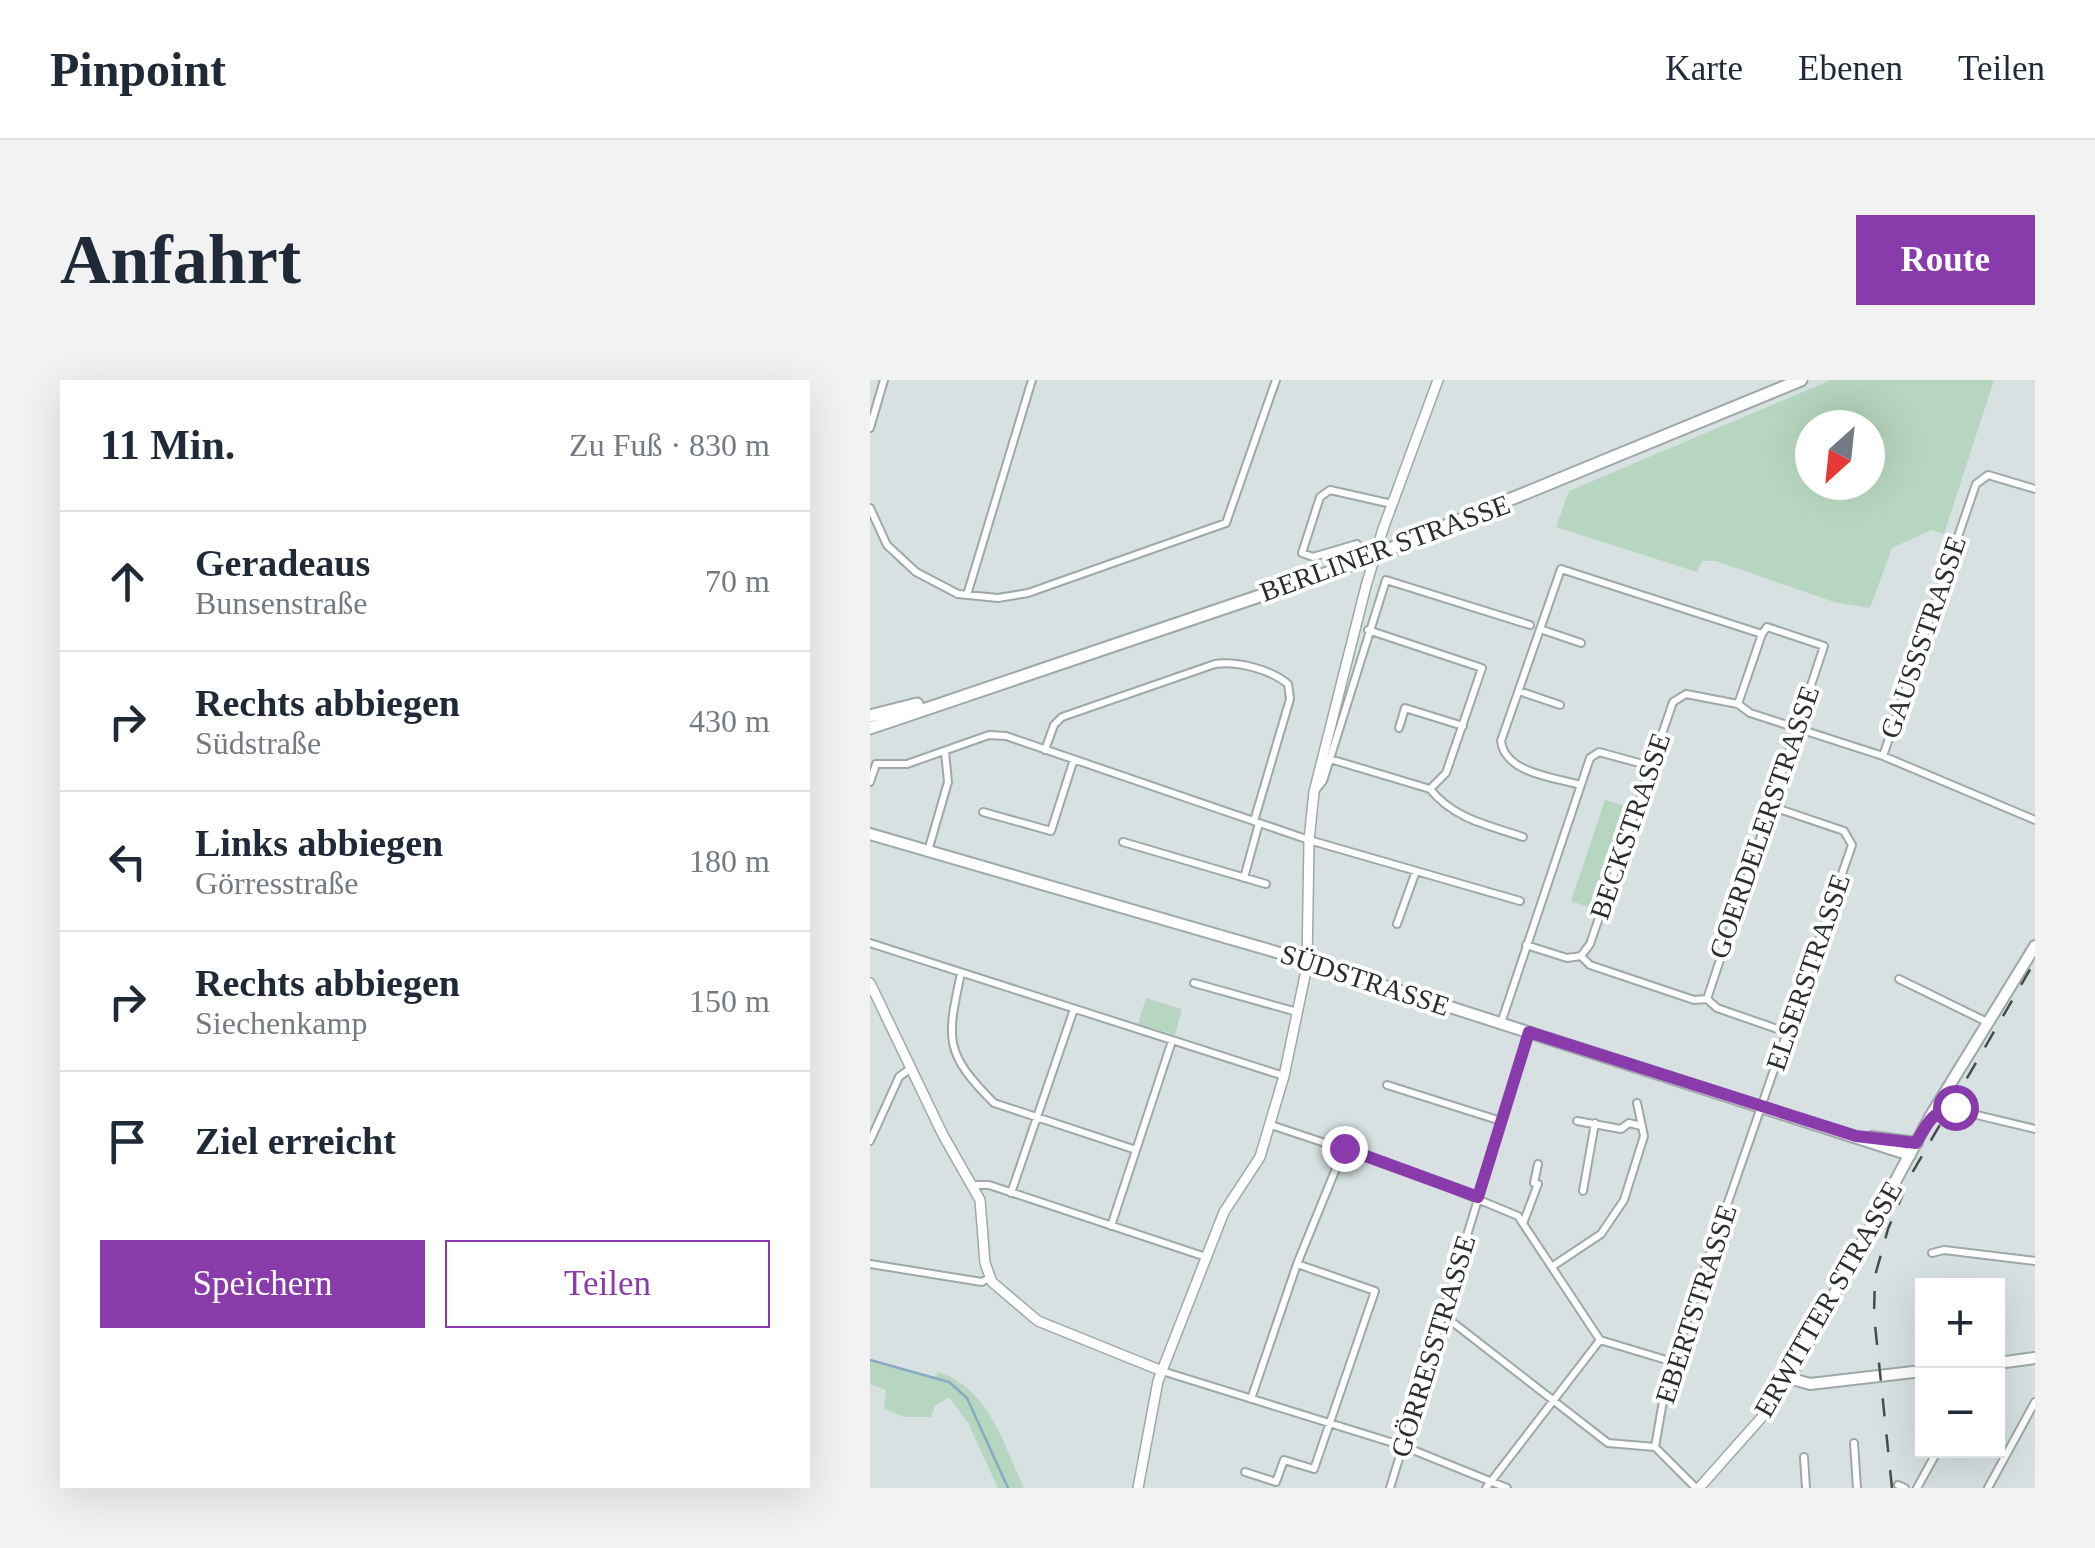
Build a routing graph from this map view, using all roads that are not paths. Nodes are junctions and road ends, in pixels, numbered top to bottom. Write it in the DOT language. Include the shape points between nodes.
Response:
graph roads {
  1 [pos="884,380"];
  2 [pos="1032,380"];
  3 [pos="1276,380"];
  4 [pos="1438,380"];
  5 [pos="1801,380"];
  6 [pos="873,412"];
  7 [pos="870,428"];
  8 [pos="2035,489"];
  9 [pos="1392,504"];
  10 [pos="870,508"];
  11 [pos="1357,544"];
  12 [pos="967,596"];
  13 [pos="1530,626"];
  14 [pos="1540,629"];
  15 [pos="1368,630"];
  16 [pos="1762,634"];
  17 [pos="1581,643"];
  18 [pos="1519,691"];
  19 [pos="960,694"];
  20 [pos="1738,704"];
  21 [pos="1560,705"];
  22 [pos="870,716"];
  23 [pos="1462,726"];
  24 [pos="870,728"];
  25 [pos="1399,728"];
  26 [pos="1796,728"];
  27 [pos="1045,750"];
  28 [pos="945,752"];
  29 [pos="1883,756"];
  30 [pos="1074,759"];
  31 [pos="1330,760"];
  32 [pos="1650,766"];
  33 [pos="870,782"];
  34 [pos="1580,785"];
  35 [pos="1430,789"];
  36 [pos="1314,792"];
  37 [pos="1770,806"];
  38 [pos="982,812"];
  39 [pos="2035,820"];
  40 [pos="1257,822"];
  41 [pos="870,834"];
  42 [pos="1523,837"];
  43 [pos="1309,840"];
  44 [pos="1123,842"];
  45 [pos="928,851"];
  46 [pos="1416,871"];
  47 [pos="1244,878"];
  48 [pos="1266,884"];
  49 [pos="1520,902"];
  50 [pos="1398,924"];
  51 [pos="870,944"];
  52 [pos="1526,945"];
  53 [pos="2035,946"];
  54 [pos="1581,956"];
  55 [pos="1307,961"];
  56 [pos="962,973"];
  57 [pos="1898,979"];
  58 [pos="870,983"];
  59 [pos="1194,984"];
  60 [pos="1707,999"];
  61 [pos="1074,1009"];
  62 [pos="1298,1012"];
  63 [pos="1501,1024"];
  64 [pos="1990,1024"];
  65 [pos="1529,1032"];
  66 [pos="1786,1032"];
  67 [pos="1172,1041"];
  68 [pos="911,1068"];
  69 [pos="1284,1076"];
  70 [pos="1386,1084"];
  71 [pos="1947,1090"];
  72 [pos="1637,1103"];
  73 [pos="1761,1106"];
  74 [pos="1960,1110"];
  75 [pos="1037,1117"];
  76 [pos="1930,1117"];
  77 [pos="1501,1121"];
  78 [pos="1577,1121"];
  79 [pos="1595,1123"];
  80 [pos="1271,1125"];
  81 [pos="1642,1127"];
  82 [pos="2035,1129"];
  83 [pos="1856,1136"];
  84 [pos="870,1141"];
  85 [pos="1916,1143"];
  86 [pos="1344,1148"];
  87 [pos="1136,1150"];
  88 [pos="1910,1155"];
  89 [pos="1538,1164"];
  90 [pos="973,1185"];
  91 [pos="1583,1191"];
  92 [pos="1010,1193"];
  93 [pos="1478,1197"];
  94 [pos="1524,1222"];
  95 [pos="1111,1226"];
  96 [pos="1932,1253"];
  97 [pos="1206,1257"];
  98 [pos="2035,1261"];
  99 [pos="870,1264"];
  100 [pos="1297,1264"];
  101 [pos="1553,1266"];
  102 [pos="989,1278"];
  103 [pos="1442,1314"];
  104 [pos="1600,1340"];
  105 [pos="2035,1358"];
  106 [pos="2005,1361"];
  107 [pos="1673,1362"];
  108 [pos="1162,1371"];
  109 [pos="1915,1372"];
  110 [pos="1790,1378"];
  111 [pos="1251,1400"];
  112 [pos="1554,1400"];
  113 [pos="2035,1402"];
  114 [pos="1330,1424"];
  115 [pos="1854,1444"];
  116 [pos="1403,1446"];
  117 [pos="1655,1447"];
  118 [pos="1804,1458"];
  119 [pos="1934,1458"];
  120 [pos="1244,1472"];
  121 [pos="1492,1480"];
  122 [pos="1138,1488"];
  123 [pos="1390,1488"];
  124 [pos="1486,1488"];
  125 [pos="1507,1488"];
  126 [pos="1698,1488"];
  127 [pos="1806,1488"];
  128 [pos="1857,1488"];
  129 [pos="1917,1488"];
  130 [pos="1988,1488"];
  1 -- 6 [label="street"];
  2 -- 12 [label="street"];
  3 -- 12 [label="street" via="1226,524 1028,593"];
  4 -- 9 [label="street"];
  5 -- 19 [label="main road, BERLINER STRASSE" via="1348,566"];
  6 -- 7 [label="street"];
  8 -- 29 [label="street, GAUSSSTRASSE" via="1981,477"];
  9 -- 11 [label="street" via="1330,490 1320,498 1302,553 1313,557"];
  9 -- 36 [label="street, bridge"];
  10 -- 12 [label="street" via="887,545 908,565"];
  13 -- 15 [label="street" via="1391,579 1382,584"];
  14 -- 16 [label="street" via="1561,569 1568,568"];
  14 -- 17 [label="street"];
  14 -- 18 [label="street"];
  15 -- 23 [label="street" via="1482,668"];
  15 -- 31 [label="street"];
  16 -- 20 [label="street"];
  16 -- 26 [label="street, GOERDELERSTRASSE" via="1767,627 1824,646"];
  18 -- 21 [label="street"];
  18 -- 34 [label="street" via="1503,754 1511,764"];
  19 -- 22 [label="main road, BERLINER STRASSE"];
  19 -- 24 [label="main road, BERLINER STRASSE"];
  20 -- 26 [label="street"];
  20 -- 32 [label="street, BECKSTRASSE" via="1680,696"];
  23 -- 25 [label="street" via="1405,708"];
  23 -- 35 [label="street" via="1446,774"];
  26 -- 29 [label="street"];
  26 -- 37 [label="street, GOERDELERSTRASSE"];
  27 -- 28 [label="street" via="998,734"];
  27 -- 30 [label="street"];
  27 -- 40 [label="street" via="1062,717 1215,664 1237,663 1288,684 1290,700"];
  28 -- 33 [label="street" via="907,764 876,764"];
  28 -- 45 [label="street" via="948,782"];
  29 -- 39 [label="street, GAUSSSTRASSE"];
  30 -- 38 [label="street" via="1051,831"];
  30 -- 40 [label="street"];
  31 -- 35 [label="street"];
  31 -- 36 [label="street"];
  32 -- 34 [label="street" via="1599,752"];
  32 -- 54 [label="street, BECKSTRASSE"];
  34 -- 52 [label="street"];
  35 -- 42 [label="street" via="1462,816"];
  36 -- 43 [label="street"];
  37 -- 60 [label="street, GOERDELERSTRASSE"];
  37 -- 66 [label="street, ELSERSTRASSE" via="1851,838"];
  40 -- 43 [label="street"];
  40 -- 47 [label="street"];
  41 -- 45 [label="main road, SÜDSTRASSE"];
  43 -- 46 [label="street"];
  43 -- 55 [label="street"];
  44 -- 47 [label="street"];
  45 -- 55 [label="main road, SÜDSTRASSE"];
  46 -- 49 [label="street"];
  46 -- 50 [label="street"];
  47 -- 48 [label="street"];
  51 -- 56 [label="street"];
  52 -- 54 [label="street"];
  52 -- 63 [label="street"];
  53 -- 64 [label="main road, ERWITTER STRASSE"];
  54 -- 60 [label="street" via="1590,966"];
  55 -- 62 [label="street"];
  55 -- 63 [label="main road, SÜDSTRASSE"];
  56 -- 61 [label="street"];
  56 -- 75 [label="street" via="950,1015 953,1054 994,1102"];
  57 -- 64 [label="street"];
  58 -- 68 [label="street"];
  59 -- 62 [label="street"];
  60 -- 66 [label="street"];
  61 -- 67 [label="street"];
  61 -- 75 [label="street"];
  62 -- 69 [label="street"];
  63 -- 65 [label="main road, SÜDSTRASSE"];
  64 -- 71 [label="main road, ERWITTER STRASSE"];
  65 -- 73 [label="main road, SÜDSTRASSE"];
  65 -- 77 [label="street, GÖRRESSTRASSE"];
  66 -- 73 [label="street, ELSERSTRASSE"];
  67 -- 69 [label="street"];
  67 -- 87 [label="street"];
  68 -- 84 [label="street" via="900,1076"];
  68 -- 90 [label="street"];
  69 -- 80 [label="street"];
  70 -- 77 [label="street"];
  71 -- 74 [label="street"];
  71 -- 76 [label="main road, ERWITTER STRASSE"];
  72 -- 81 [label="street"];
  73 -- 83 [label="main road, SÜDSTRASSE"];
  73 -- 107 [label="street, EBERTSTRASSE"];
  74 -- 76 [label="street"];
  74 -- 82 [label="street"];
  75 -- 87 [label="street"];
  75 -- 92 [label="street"];
  76 -- 85 [label="main road, ERWITTER STRASSE"];
  77 -- 93 [label="street, GÖRRESSTRASSE"];
  78 -- 79 [label="street"];
  79 -- 81 [label="street"];
  79 -- 91 [label="street"];
  80 -- 86 [label="street"];
  80 -- 97 [label="street"];
  81 -- 101 [label="street" via="1642,1146 1614,1218"];
  83 -- 85 [label="main road, SÜDSTRASSE"];
  83 -- 88 [label="main road, SÜDSTRASSE"];
  85 -- 88 [label="main road, ERWITTER STRASSE"];
  86 -- 93 [label="street"];
  86 -- 100 [label="street"];
  87 -- 95 [label="street"];
  88 -- 110 [label="main road, ERWITTER STRASSE"];
  89 -- 94 [label="street"];
  90 -- 92 [label="street"];
  90 -- 102 [label="street" via="984,1215"];
  92 -- 95 [label="street"];
  93 -- 94 [label="street"];
  93 -- 103 [label="street, GÖRRESSTRASSE"];
  94 -- 101 [label="street"];
  95 -- 97 [label="street"];
  96 -- 98 [label="street"];
  97 -- 108 [label="street"];
  99 -- 102 [label="street"];
  100 -- 111 [label="street"];
  100 -- 114 [label="street" via="1375,1290"];
  101 -- 104 [label="street"];
  102 -- 108 [label="street" via="1038,1321"];
  103 -- 112 [label="street"];
  103 -- 116 [label="street, GÖRRESSTRASSE"];
  104 -- 107 [label="street"];
  104 -- 112 [label="street"];
  105 -- 106 [label="main road"];
  107 -- 117 [label="street, EBERTSTRASSE"];
  108 -- 111 [label="street"];
  108 -- 122 [label="street"];
  109 -- 110 [label="main road" via="1810,1384"];
  110 -- 126 [label="street, ERWITTER STRASSE"];
  111 -- 114 [label="street"];
  112 -- 117 [label="street" via="1608,1443"];
  112 -- 121 [label="street"];
  113 -- 130 [label="street"];
  114 -- 116 [label="street"];
  114 -- 120 [label="street" via="1314,1470 1284,1460 1276,1482"];
  115 -- 128 [label="street"];
  116 -- 121 [label="street"];
  116 -- 123 [label="street, GÖRRESSTRASSE"];
  117 -- 126 [label="street"];
  118 -- 127 [label="street"];
  119 -- 129 [label="street"];
  121 -- 124 [label="street"];
  121 -- 125 [label="street"];
}
